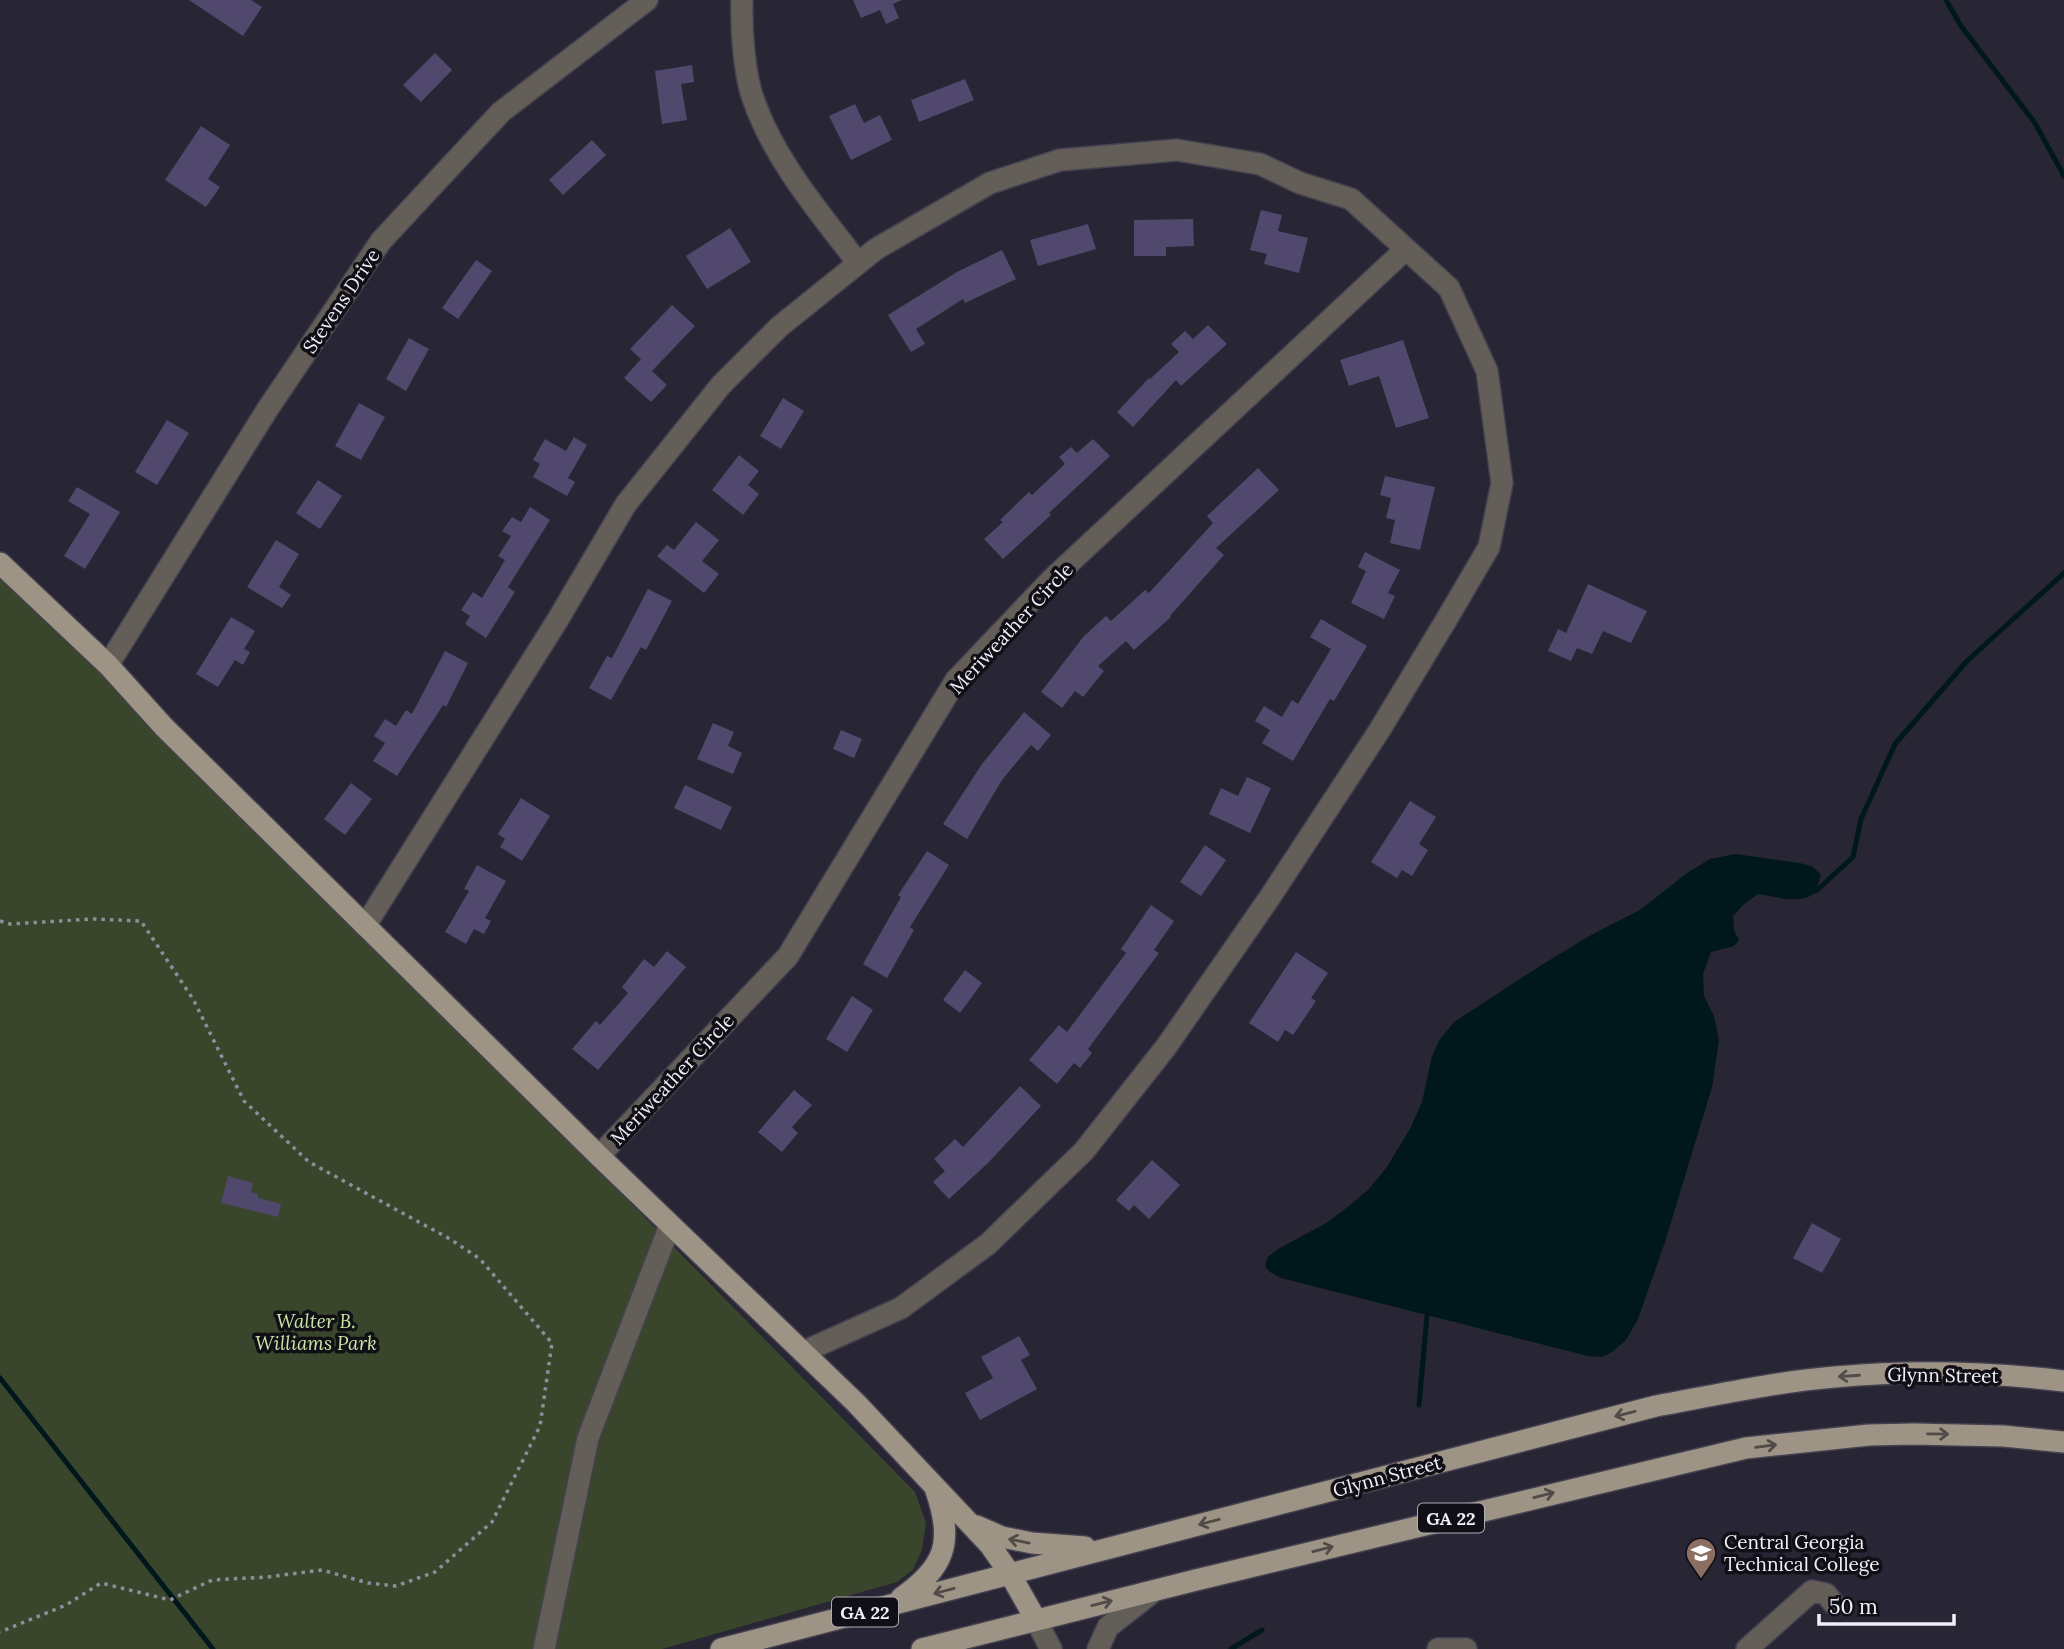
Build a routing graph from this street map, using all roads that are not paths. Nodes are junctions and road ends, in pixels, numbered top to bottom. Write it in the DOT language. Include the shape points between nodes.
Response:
graph roads {
  1 [pos="647,0"];
  2 [pos="742,0"];
  3 [pos="1406,249"];
  4 [pos="858,263"];
  5 [pos="0,563"];
  6 [pos="108,665"];
  7 [pos="365,926"];
  8 [pos="599,1156"];
  9 [pos="670,1225"];
  10 [pos="803,1352"];
  11 [pos="2064,1381"];
  12 [pos="2064,1442"];
  13 [pos="934,1486"];
  14 [pos="967,1521"];
  15 [pos="1112,1548"];
  16 [pos="1010,1574"];
  17 [pos="1154,1591"];
  18 [pos="1834,1604"];
  19 [pos="889,1606"];
  20 [pos="1036,1620"];
  21 [pos="544,1649"];
  22 [pos="721,1649"];
  23 [pos="922,1649"];
  24 [pos="1051,1649"];
  25 [pos="1098,1649"];
  26 [pos="1438,1649"];
  27 [pos="1466,1649"];
  28 [pos="1747,1649"];
  1 -- 6 [label="street, Stevens Drive" via="500,111 382,241 267,410"];
  2 -- 4 [label="street" via="753,100 779,152"];
  3 -- 4 [label="street" via="1351,200 1260,164 1177,150 1060,160 990,183"];
  3 -- 8 [label="street, Meriweather Circle" via="1051,580 957,680 788,956"];
  3 -- 10 [label="street" via="1449,288 1488,371 1502,484 1489,547 1379,731 1270,897 1166,1047 1084,1151 988,1244 901,1308"];
  4 -- 7 [label="street" via="779,327 721,385 626,504"];
  5 -- 6 [label="main road"];
  6 -- 7 [label="main road" via="164,727"];
  7 -- 8 [label="main road"];
  8 -- 9 [label="main road"];
  9 -- 10 [label="main road"];
  9 -- 21 [label="street" via="588,1438"];
  10 -- 13 [label="main road"];
  11 -- 15 [label="main road, Glynn Street / GA 22, one-way" via="1917,1373 1761,1387 1656,1406"];
  17 -- 12 [label="main road, GA 22, one-way" via="1746,1448 1914,1434"];
  13 -- 14 [label="main road"];
  13 -- 19 [label="main road" via="946,1533 943,1551 919,1585"];
  15 -- 14 [label="main road, one-way" via="1032,1543 1002,1537"];
  14 -- 16 [label="main road"];
  15 -- 16 [label="main road, Glynn Street / GA 22"];
  16 -- 19 [label="main road, Glynn Street / GA 22, one-way"];
  16 -- 20 [label="main road"];
  20 -- 17 [label="main road, GA 22, one-way"];
  17 -- 25 [label="street" via="1108,1627"];
  18 -- 28 [label="street" via="1826,1594 1812,1591"];
  19 -- 22 [label="main road, Glynn Street / GA 22"];
  20 -- 23 [label="main road, GA 22"];
  20 -- 24 [label="street"];
  26 -- 27 [label="street"];
}
